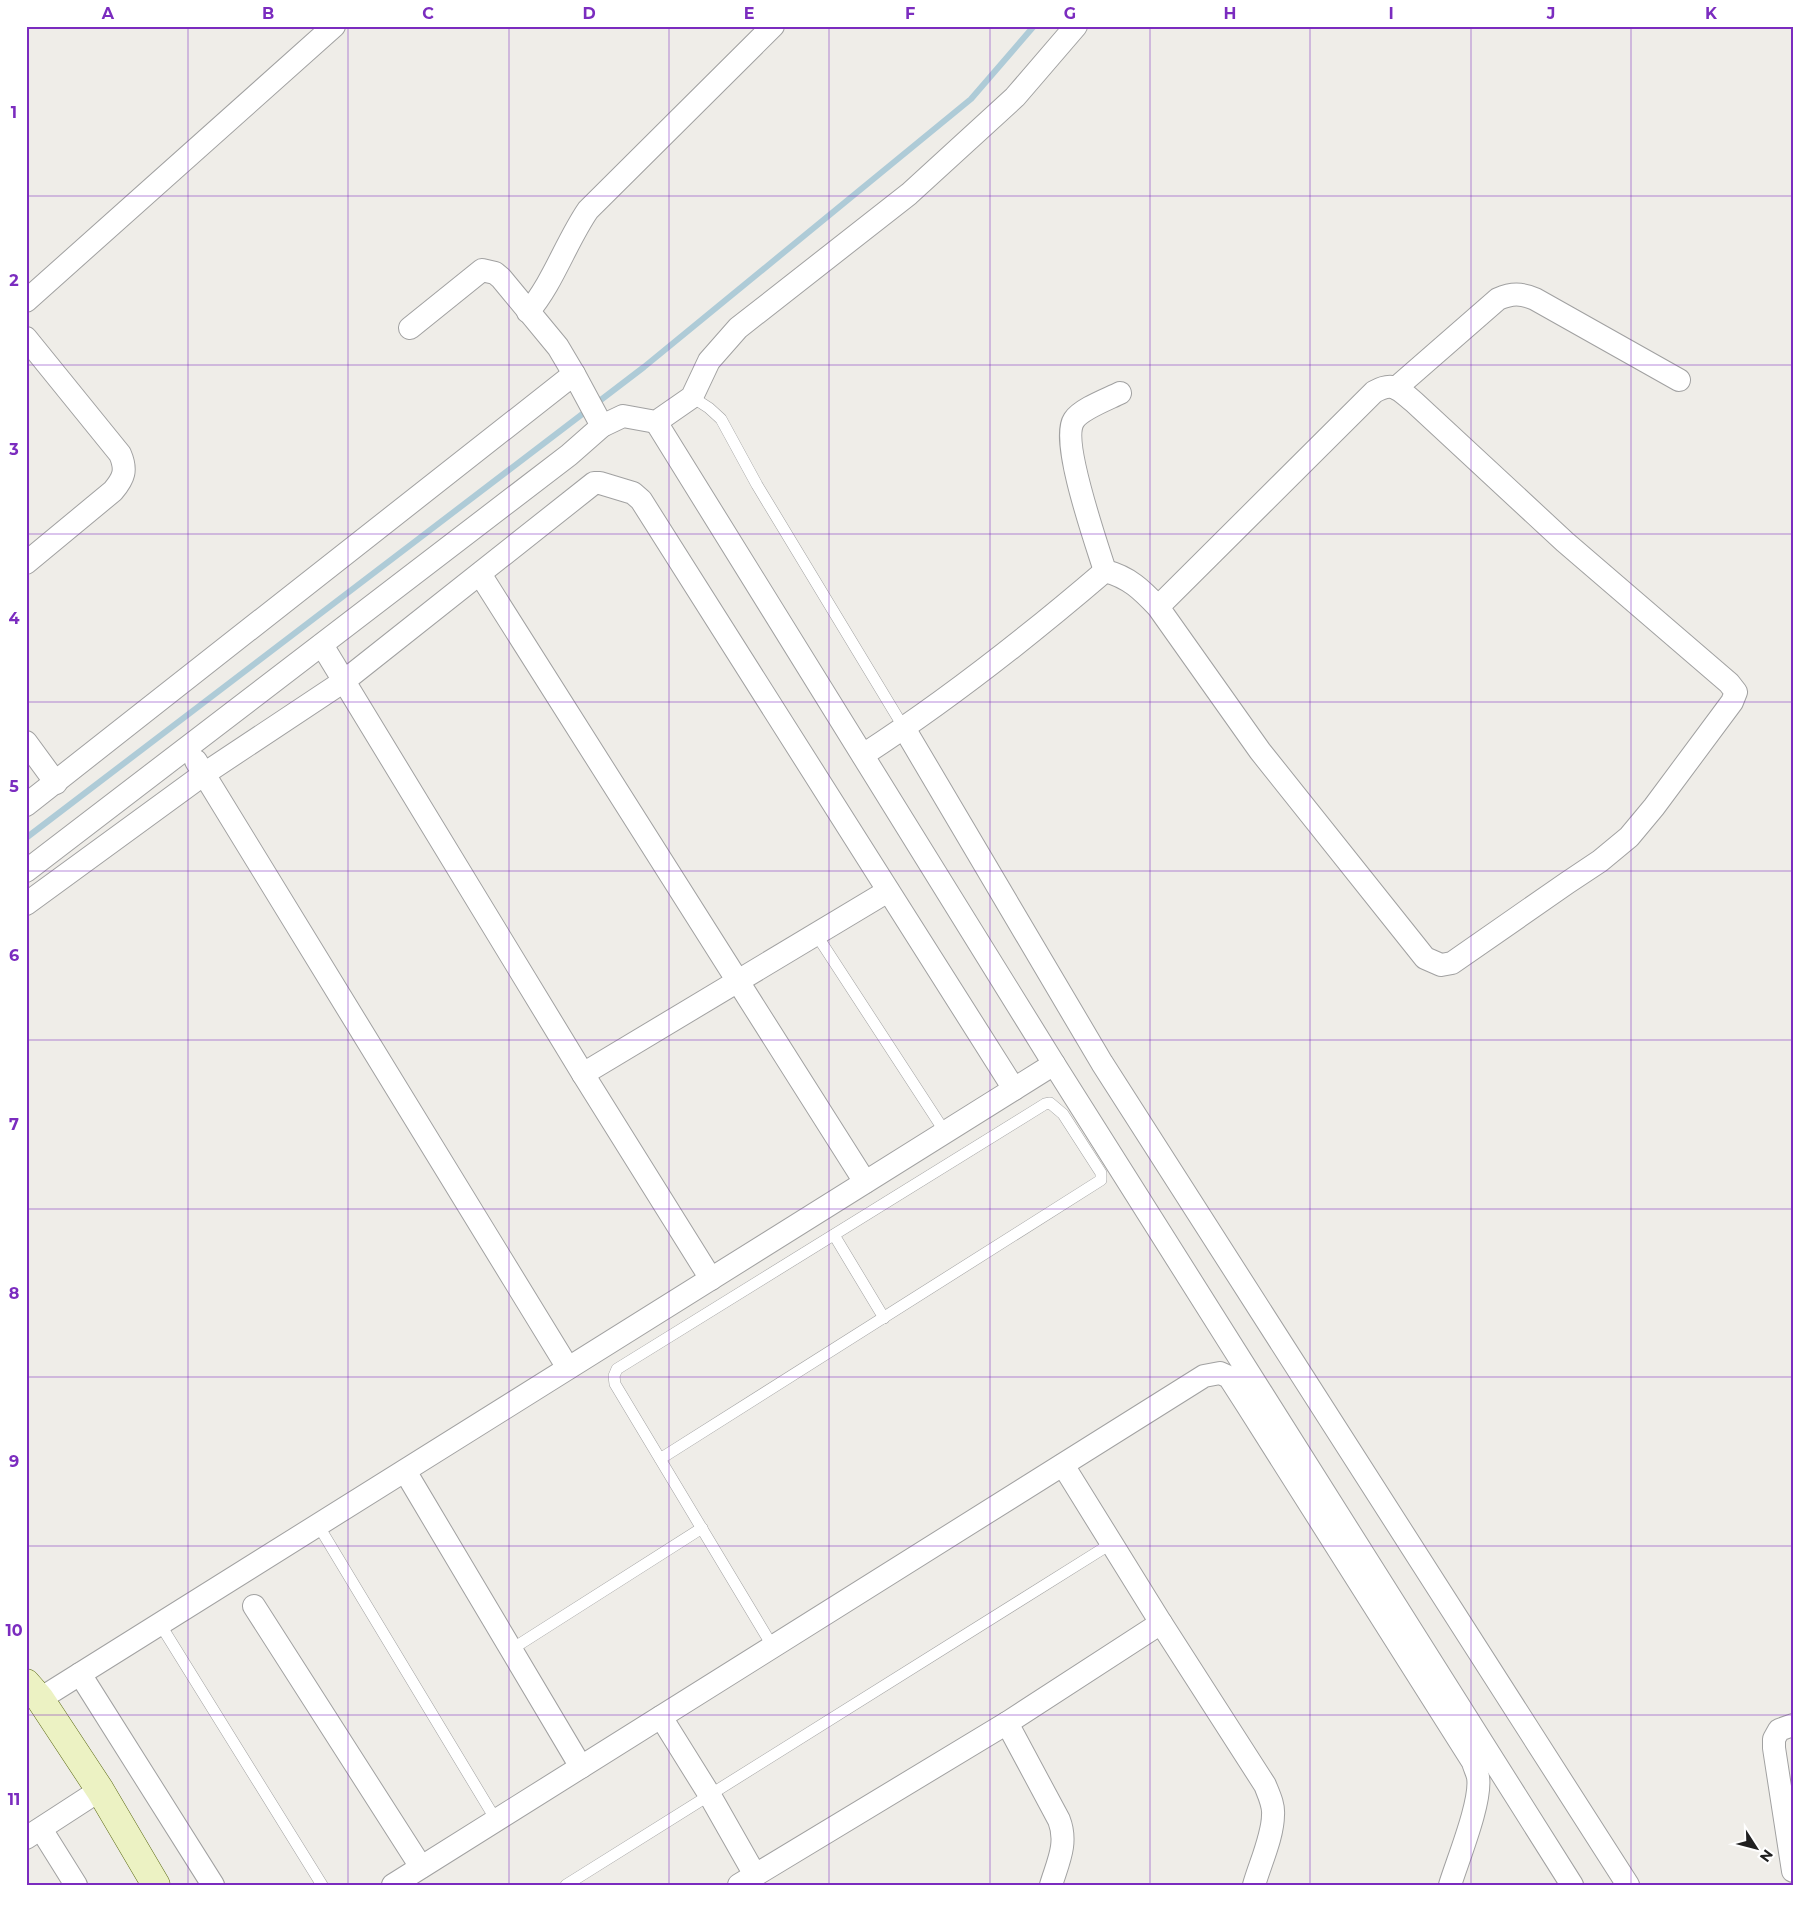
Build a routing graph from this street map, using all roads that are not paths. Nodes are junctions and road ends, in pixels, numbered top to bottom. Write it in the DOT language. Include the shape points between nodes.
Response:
graph roads {
  1 [pos="334,26"];
  2 [pos="772,26"];
  3 [pos="1076,26"];
  4 [pos="26,301"];
  5 [pos="528,312"];
  6 [pos="410,328"];
  7 [pos="26,338"];
  8 [pos="1679,380"];
  9 [pos="578,382"];
  10 [pos="1396,388"];
  11 [pos="1120,393"];
  12 [pos="692,397"];
  13 [pos="599,420"];
  14 [pos="656,422"];
  15 [pos="26,563"];
  16 [pos="1106,571"];
  17 [pos="480,574"];
  18 [pos="1158,607"];
  19 [pos="322,645"];
  20 [pos="344,681"];
  21 [pos="904,728"];
  22 [pos="26,742"];
  23 [pos="188,747"];
  24 [pos="863,754"];
  25 [pos="204,774"];
  26 [pos="56,783"];
  27 [pos="26,805"];
  28 [pos="26,871"];
  29 [pos="888,891"];
  30 [pos="26,904"];
  31 [pos="816,934"];
  32 [pos="737,982"];
  33 [pos="1054,1064"];
  34 [pos="583,1074"];
  35 [pos="1014,1089"];
  36 [pos="944,1132"];
  37 [pos="866,1182"];
  38 [pos="834,1235"];
  39 [pos="712,1278"];
  40 [pos="884,1318"];
  41 [pos="568,1368"];
  42 [pos="1255,1400"];
  43 [pos="660,1459"];
  44 [pos="1063,1465"];
  45 [pos="405,1470"];
  46 [pos="318,1525"];
  47 [pos="702,1528"];
  48 [pos="1112,1544"];
  49 [pos="254,1606"];
  50 [pos="1161,1623"];
  51 [pos="160,1624"];
  52 [pos="772,1647"];
  53 [pos="512,1648"];
  54 [pos="80,1674"];
  55 [pos="33,1691"];
  56 [pos="661,1717"];
  57 [pos="1007,1723"];
  58 [pos="1793,1725"];
  59 [pos="581,1767"];
  60 [pos="100,1790"];
  61 [pos="709,1794"];
  62 [pos="496,1820"];
  63 [pos="34,1833"];
  64 [pos="421,1867"];
  65 [pos="1793,1870"];
  66 [pos="747,1880"];
  67 [pos="76,1885"];
  68 [pos="156,1885"];
  69 [pos="213,1885"];
  70 [pos="322,1885"];
  71 [pos="393,1885"];
  72 [pos="566,1885"];
  73 [pos="1050,1885"];
  74 [pos="1254,1885"];
  75 [pos="1450,1885"];
  76 [pos="1572,1885"];
  77 [pos="1628,1885"];
  1 -- 4 [label="street"];
  2 -- 5 [label="street" via="588,210 539,299"];
  3 -- 12 [label="street" via="1015,97 909,194 738,328 709,361"];
  5 -- 6 [label="street" via="501,278 482,270"];
  5 -- 9 [label="street" via="558,347"];
  7 -- 15 [label="street" via="120,454 125,474 113,491"];
  8 -- 10 [label="street" via="1535,299 1509,294 1498,299"];
  9 -- 13 [label="street"];
  9 -- 26 [label="street"];
  10 -- 18 [label="street" via="1389,386 1374,392"];
  10 -- 18 [label="street" via="1565,542 1729,682 1736,692 1732,702 1654,807 1622,844 1452,963 1433,963 1425,958 1260,751"];
  11 -- 16 [label="street" via="1078,415 1070,427 1076,470"];
  12 -- 14 [label="street"];
  12 -- 21 [label="lane" via="721,419 757,486"];
  13 -- 14 [label="street" via="623,416"];
  13 -- 19 [label="street" via="569,455"];
  14 -- 24 [label="street"];
  16 -- 18 [label="street" via="1128,579"];
  16 -- 21 [label="street" via="1008,651"];
  17 -- 20 [label="street"];
  17 -- 29 [label="street" via="594,483 633,493 641,500"];
  17 -- 32 [label="street"];
  19 -- 20 [label="street"];
  19 -- 23 [label="street"];
  20 -- 25 [label="street"];
  20 -- 34 [label="street"];
  21 -- 24 [label="street"];
  21 -- 77 [label="street" via="1102,1063"];
  22 -- 26 [label="street"];
  23 -- 25 [label="street"];
  23 -- 28 [label="street"];
  24 -- 33 [label="street"];
  25 -- 30 [label="street"];
  25 -- 41 [label="street"];
  26 -- 27 [label="street"];
  29 -- 31 [label="street"];
  29 -- 35 [label="street"];
  31 -- 32 [label="street"];
  31 -- 36 [label="lane"];
  32 -- 34 [label="street"];
  32 -- 37 [label="street"];
  33 -- 35 [label="street"];
  33 -- 42 [label="street"];
  34 -- 39 [label="street"];
  35 -- 36 [label="street"];
  36 -- 37 [label="street"];
  37 -- 39 [label="street"];
  38 -- 40 [label="lane"];
  38 -- 40 [label="lane" via="1045,1104 1050,1103 1063,1114 1101,1173 1100,1180"];
  38 -- 43 [label="lane" via="617,1369 615,1384"];
  39 -- 41 [label="street"];
  40 -- 43 [label="lane"];
  41 -- 45 [label="street"];
  42 -- 44 [label="street" via="1229,1377 1220,1373 1204,1376"];
  42 -- 75 [label="street" via="1473,1762 1478,1777 1475,1808"];
  42 -- 76 [label="street"];
  43 -- 47 [label="lane"];
  44 -- 48 [label="street"];
  44 -- 52 [label="street"];
  45 -- 46 [label="street"];
  45 -- 53 [label="street"];
  46 -- 51 [label="street"];
  46 -- 62 [label="lane"];
  47 -- 52 [label="lane"];
  47 -- 53 [label="lane"];
  48 -- 50 [label="street"];
  48 -- 61 [label="lane"];
  49 -- 64 [label="street"];
  50 -- 57 [label="street"];
  50 -- 74 [label="street" via="1265,1785 1272,1804 1272,1826"];
  51 -- 54 [label="street"];
  51 -- 70 [label="lane"];
  52 -- 56 [label="street"];
  53 -- 59 [label="street"];
  54 -- 55 [label="street"];
  54 -- 69 [label="street"];
  55 -- 60 [label="street"];
  56 -- 59 [label="street"];
  56 -- 61 [label="street"];
  57 -- 66 [label="street"];
  57 -- 73 [label="street" via="1062,1829 1064,1841"];
  58 -- 65 [label="street" via="1779,1730 1774,1748"];
  59 -- 62 [label="street"];
  60 -- 63 [label="street"];
  60 -- 68 [label="street"];
  61 -- 66 [label="street"];
  61 -- 72 [label="lane"];
  62 -- 64 [label="street"];
  63 -- 67 [label="street"];
  64 -- 71 [label="street"];
}
